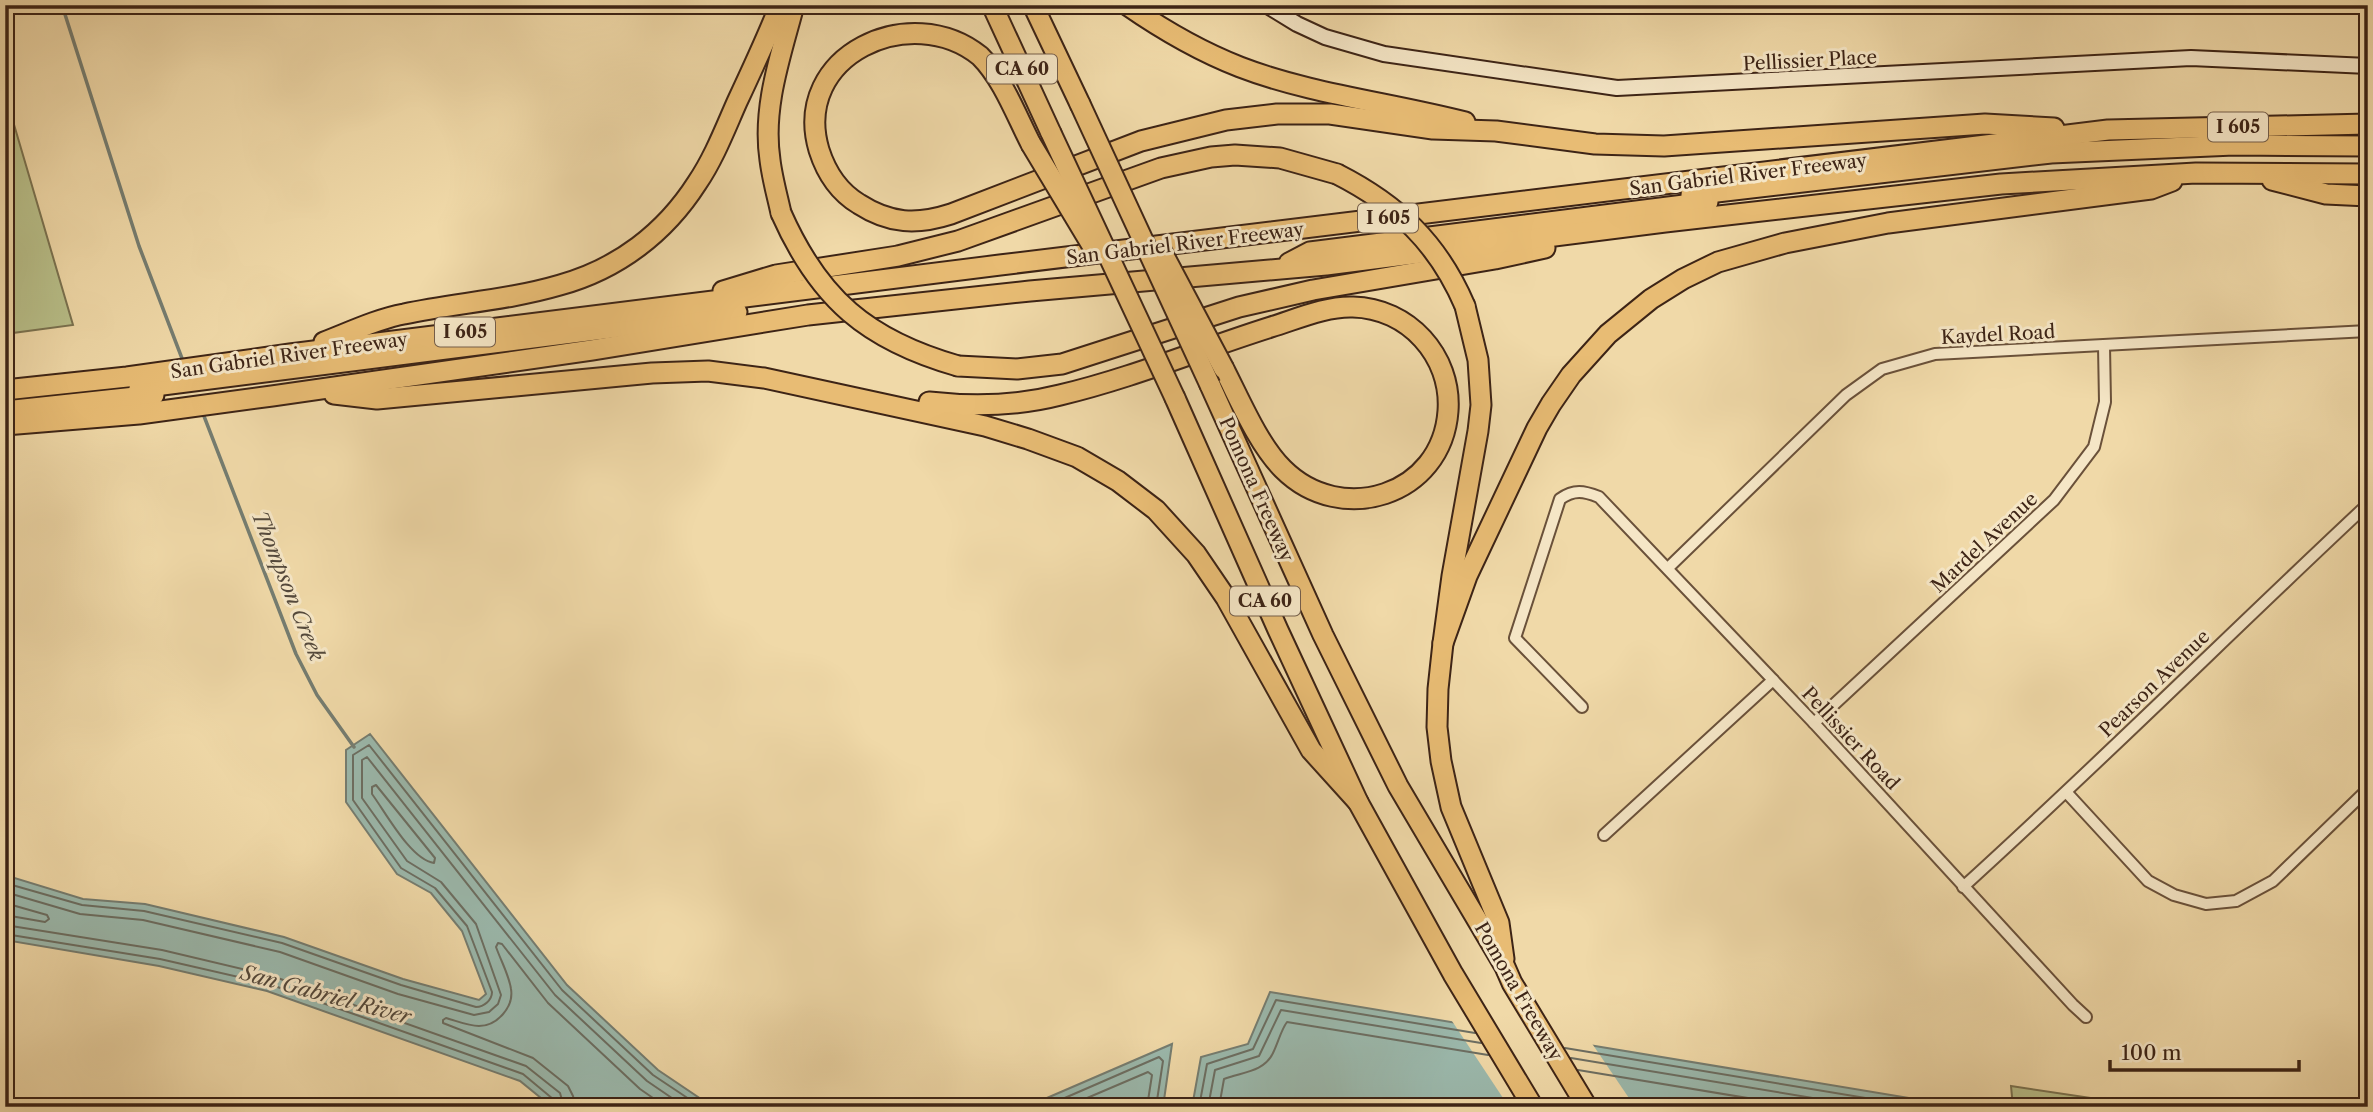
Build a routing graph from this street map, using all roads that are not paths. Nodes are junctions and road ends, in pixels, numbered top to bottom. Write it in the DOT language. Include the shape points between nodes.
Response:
graph roads {
  1 [pos="779,5"];
  2 [pos="794,5"];
  3 [pos="992,5"];
  4 [pos="1033,5"];
  5 [pos="1127,5"];
  6 [pos="1266,5"];
  7 [pos="2368,66"];
  8 [pos="1080,104"];
  9 [pos="2368,124"];
  10 [pos="2108,130"];
  11 [pos="1496,131"];
  12 [pos="2368,146"];
  13 [pos="2368,156"];
  14 [pos="2240,172"];
  15 [pos="2196,173"];
  16 [pos="2368,174"];
  17 [pos="2368,196"];
  18 [pos="1665,222"];
  19 [pos="1279,268"];
  20 [pos="668,307"];
  21 [pos="2368,331"];
  22 [pos="1145,335"];
  23 [pos="2104,346"];
  24 [pos="592,350"];
  25 [pos="290,354"];
  26 [pos="267,377"];
  27 [pos="5,390"];
  28 [pos="303,391"];
  29 [pos="838,393"];
  30 [pos="132,394"];
  31 [pos="5,402"];
  32 [pos="5,411"];
  33 [pos="5,425"];
  34 [pos="2368,504"];
  35 [pos="1668,568"];
  36 [pos="1443,643"];
  37 [pos="1773,680"];
  38 [pos="1582,707"];
  39 [pos="1814,723"];
  40 [pos="2368,789"];
  41 [pos="2067,793"];
  42 [pos="1361,809"];
  43 [pos="1604,835"];
  44 [pos="1963,887"];
  45 [pos="1508,975"];
  46 [pos="2086,1017"];
  47 [pos="1533,1107"];
  48 [pos="1587,1107"];
  1 -- 25 [label="highway" via="698,183 650,239 621,260 561,285 401,314"];
  2 -- 18 [label="highway, bridge" via="768,122 769,158 781,213 816,277 851,314 898,345 958,366 1017,369 1062,364 1240,307"];
  3 -- 22 [label="highway, Pomona Freeway / CA 60, bridge"];
  4 -- 8 [label="highway, Pomona Freeway / CA 60"];
  5 -- 11 [label="highway" via="1163,30 1242,68"];
  6 -- 7 [label="main road, Pellissier Place" via="1325,37 1384,54 1617,88 2191,58"];
  8 -- 29 [label="highway, bridge" via="1208,337 1224,369 1263,443 1282,468 1302,485 1345,500 1393,491 1429,462 1442,439 1448,413 1442,366 1413,328 1370,309 1320,312 1223,342 1118,379 1018,403 955,405"];
  8 -- 45 [label="highway, Pomona Freeway / CA 60, bridge" via="1324,635 1401,790"];
  9 -- 10 [label="highway, San Gabriel River Freeway / I 605"];
  10 -- 11 [label="highway" via="1985,124 1664,146 1595,144"];
  10 -- 20 [label="highway, San Gabriel River Freeway / I 605"];
  11 -- 22 [label="highway, bridge" via="1433,129 1330,114 1226,120 1141,141 951,214 911,222 870,211 849,198 822,160 815,135 816,108 821,88 849,49 889,29 916,27 939,30 982,57 1000,84 1031,144"];
  12 -- 26 [label="highway" via="2161,147 1983,160 850,296"];
  13 -- 19 [label="highway" via="2211,154 1973,168 1310,253"];
  14 -- 15 [label="highway, San Gabriel River Freeway / I 605"];
  14 -- 16 [label="highway, San Gabriel River Freeway / I 605"];
  14 -- 17 [label="highway" via="2326,194"];
  15 -- 18 [label="highway, San Gabriel River Freeway / I 605" via="2001,184"];
  15 -- 36 [label="highway" via="2151,189 1888,223 1785,243 1718,262 1682,279 1608,334 1558,394 1537,428 1467,576"];
  18 -- 19 [label="highway, San Gabriel River Freeway / I 605"];
  19 -- 24 [label="highway, San Gabriel River Freeway / I 605" via="808,315"];
  20 -- 25 [label="highway, San Gabriel River Freeway / I 605"];
  20 -- 36 [label="highway, bridge" via="776,275 898,256 958,241 1161,168 1211,157 1280,158 1337,174 1382,200 1422,235 1438,256 1465,306 1478,360 1478,430"];
  21 -- 23 [label="street, Kaydel Road"];
  22 -- 42 [label="highway, Pomona Freeway / CA 60, bridge"];
  23 -- 35 [label="street, Kaydel Road" via="1935,354 1882,369 1846,395"];
  23 -- 39 [label="street, Mardel Avenue" via="2105,402 2094,447 2054,500"];
  24 -- 26 [label="highway" via="551,345"];
  24 -- 28 [label="highway, San Gabriel River Freeway / I 605"];
  25 -- 26 [label="highway, San Gabriel River Freeway / I 605"];
  26 -- 28 [label="highway, San Gabriel River Freeway / I 605"];
  26 -- 30 [label="highway, San Gabriel River Freeway / I 605"];
  26 -- 30 [label="highway, San Gabriel River Freeway / I 605"];
  27 -- 30 [label="highway, San Gabriel River Freeway / I 605"];
  28 -- 29 [label="highway" via="377,398 708,371"];
  29 -- 42 [label="highway" via="985,426 1077,457 1156,510 1196,554 1226,598 1311,750"];
  30 -- 31 [label="highway"];
  30 -- 32 [label="highway"];
  30 -- 33 [label="highway, San Gabriel River Freeway / I 605"];
  34 -- 41 [label="street, Pearson Avenue"];
  35 -- 37 [label="street, Pellissier Road"];
  35 -- 38 [label="street, Pellissier Road" via="1599,497 1585,491 1560,499 1515,638"];
  36 -- 45 [label="highway" via="1437,727 1449,801 1499,923"];
  37 -- 39 [label="street, Pellissier Road"];
  37 -- 43 [label="street"];
  39 -- 44 [label="street, Pellissier Road"];
  40 -- 41 [label="street" via="2273,881 2236,901 2206,904 2148,881"];
  41 -- 44 [label="street, Pearson Avenue"];
  42 -- 47 [label="highway, Pomona Freeway / CA 60"];
  44 -- 46 [label="street, Pellissier Road"];
  45 -- 48 [label="highway, Pomona Freeway / CA 60"];
}
